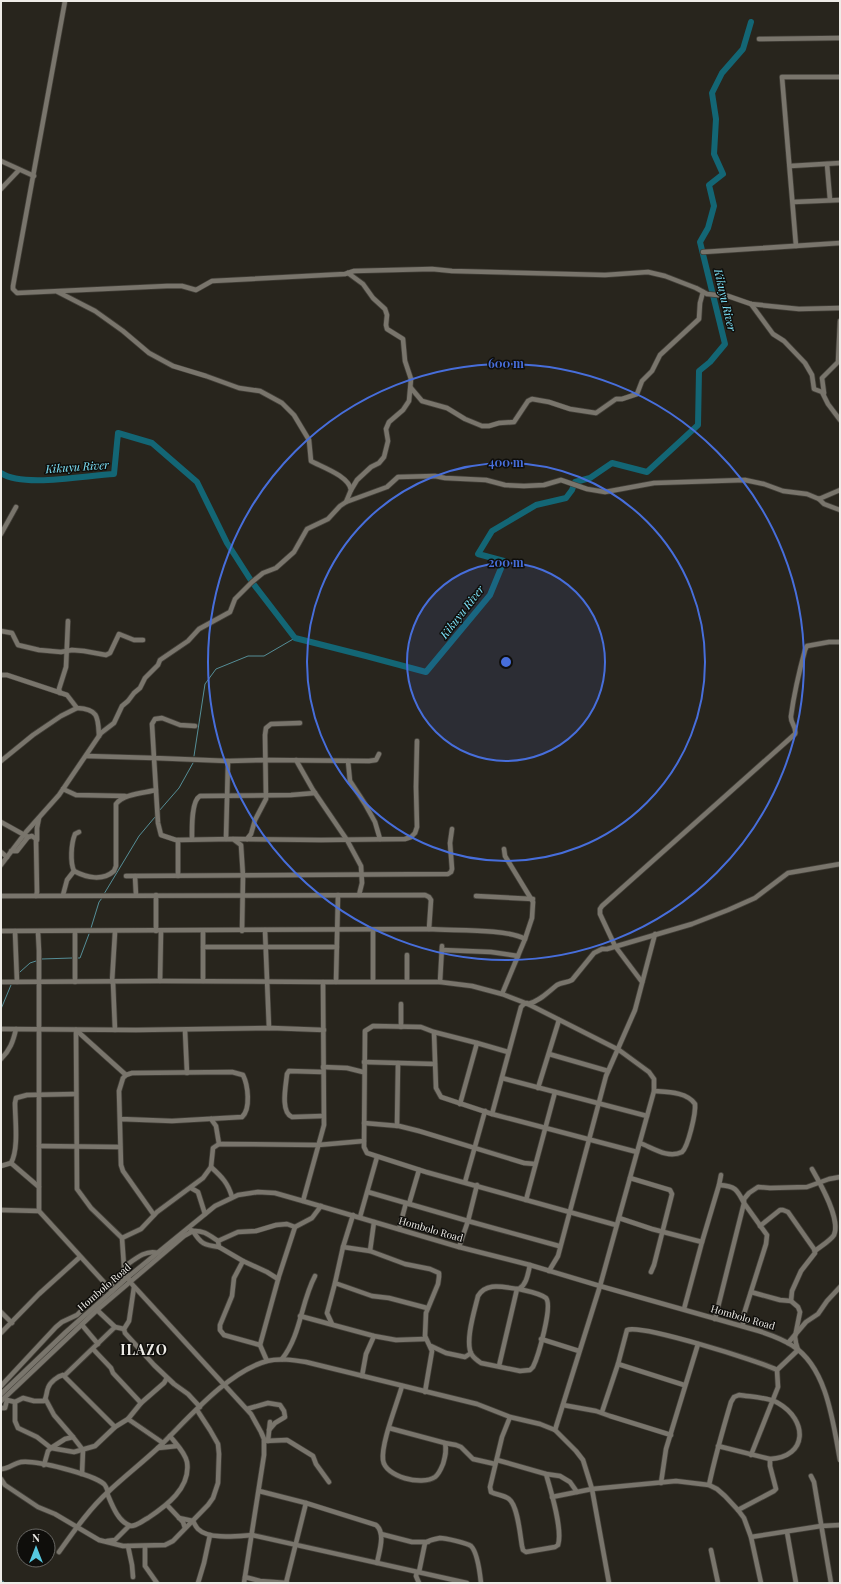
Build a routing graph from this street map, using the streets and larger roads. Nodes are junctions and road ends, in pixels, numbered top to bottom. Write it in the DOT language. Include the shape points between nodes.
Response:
graph roads {
  1 [pos="65,1"];
  2 [pos="759,38"];
  3 [pos="840,38"];
  4 [pos="840,77"];
  5 [pos="1,161"];
  6 [pos="840,163"];
  7 [pos="827,164"];
  8 [pos="790,166"];
  9 [pos="19,170"];
  10 [pos="34,176"];
  11 [pos="1,189"];
  12 [pos="830,200"];
  13 [pos="840,200"];
  14 [pos="793,202"];
  15 [pos="840,243"];
  16 [pos="796,246"];
  17 [pos="703,252"];
  18 [pos="348,273"];
  19 [pos="55,291"];
  20 [pos="703,292"];
  21 [pos="751,304"];
  22 [pos="840,308"];
  23 [pos="840,321"];
  24 [pos="411,388"];
  25 [pos="824,395"];
  26 [pos="840,420"];
  27 [pos="351,490"];
  28 [pos="840,490"];
  29 [pos="819,499"];
  30 [pos="346,502"];
  31 [pos="16,507"];
  32 [pos="840,510"];
  33 [pos="1,534"];
  34 [pos="68,621"];
  35 [pos="1,631"];
  36 [pos="143,640"];
  37 [pos="840,642"];
  38 [pos="67,652"];
  39 [pos="1,675"];
  40 [pos="60,693"];
  41 [pos="77,708"];
  42 [pos="300,723"];
  43 [pos="195,726"];
  44 [pos="99,736"];
  45 [pos="417,741"];
  46 [pos="379,754"];
  47 [pos="86,756"];
  48 [pos="154,758"];
  49 [pos="266,760"];
  50 [pos="296,760"];
  51 [pos="1,761"];
  52 [pos="348,761"];
  53 [pos="228,762"];
  54 [pos="62,789"];
  55 [pos="156,790"];
  56 [pos="315,793"];
  57 [pos="266,794"];
  58 [pos="228,795"];
  59 [pos="130,796"];
  60 [pos="39,817"];
  61 [pos="1,822"];
  62 [pos="452,829"];
  63 [pos="79,832"];
  64 [pos="26,836"];
  65 [pos="226,839"];
  66 [pos="233,839"];
  67 [pos="246,839"];
  68 [pos="380,839"];
  69 [pos="178,840"];
  70 [pos="192,840"];
  71 [pos="347,840"];
  72 [pos="37,842"];
  73 [pos="504,850"];
  74 [pos="1,852"];
  75 [pos="7,857"];
  76 [pos="840,864"];
  77 [pos="1,865"];
  78 [pos="74,871"];
  79 [pos="126,876"];
  80 [pos="135,876"];
  81 [pos="178,876"];
  82 [pos="243,876"];
  83 [pos="362,876"];
  84 [pos="63,895"];
  85 [pos="136,895"];
  86 [pos="156,895"];
  87 [pos="242,895"];
  88 [pos="338,895"];
  89 [pos="359,895"];
  90 [pos="1,896"];
  91 [pos="36,896"];
  92 [pos="476,896"];
  93 [pos="533,899"];
  94 [pos="338,929"];
  95 [pos="428,929"];
  96 [pos="265,930"];
  97 [pos="373,930"];
  98 [pos="1,931"];
  99 [pos="15,931"];
  100 [pos="158,931"];
  101 [pos="203,931"];
  102 [pos="242,931"];
  103 [pos="38,932"];
  104 [pos="74,932"];
  105 [pos="115,932"];
  106 [pos="655,934"];
  107 [pos="525,939"];
  108 [pos="337,946"];
  109 [pos="615,946"];
  110 [pos="203,947"];
  111 [pos="266,947"];
  112 [pos="407,955"];
  113 [pos="518,956"];
  114 [pos="160,981"];
  115 [pos="203,981"];
  116 [pos="268,981"];
  117 [pos="407,981"];
  118 [pos="1,982"];
  119 [pos="17,982"];
  120 [pos="39,982"];
  121 [pos="75,982"];
  122 [pos="113,982"];
  123 [pos="323,982"];
  124 [pos="336,982"];
  125 [pos="374,982"];
  126 [pos="440,982"];
  127 [pos="642,982"];
  128 [pos="502,994"];
  129 [pos="401,1004"];
  130 [pos="527,1004"];
  131 [pos="559,1020"];
  132 [pos="401,1027"];
  133 [pos="269,1028"];
  134 [pos="1,1029"];
  135 [pos="16,1030"];
  136 [pos="39,1030"];
  137 [pos="76,1030"];
  138 [pos="114,1030"];
  139 [pos="185,1030"];
  140 [pos="324,1030"];
  141 [pos="434,1032"];
  142 [pos="477,1043"];
  143 [pos="619,1050"];
  144 [pos="508,1052"];
  145 [pos="549,1054"];
  146 [pos="1,1059"];
  147 [pos="398,1063"];
  148 [pos="435,1064"];
  149 [pos="364,1067"];
  150 [pos="323,1069"];
  151 [pos="608,1072"];
  152 [pos="186,1073"];
  153 [pos="126,1075"];
  154 [pos="502,1078"];
  155 [pos="538,1088"];
  156 [pos="654,1091"];
  157 [pos="555,1092"];
  158 [pos="40,1094"];
  159 [pos="76,1094"];
  160 [pos="460,1104"];
  161 [pos="598,1104"];
  162 [pos="485,1111"];
  163 [pos="492,1114"];
  164 [pos="324,1116"];
  165 [pos="647,1116"];
  166 [pos="120,1119"];
  167 [pos="211,1119"];
  168 [pos="364,1123"];
  169 [pos="397,1126"];
  170 [pos="545,1128"];
  171 [pos="588,1139"];
  172 [pos="364,1142"];
  173 [pos="640,1143"];
  174 [pos="220,1144"];
  175 [pos="318,1145"];
  176 [pos="39,1146"];
  177 [pos="76,1147"];
  178 [pos="120,1147"];
  179 [pos="475,1148"];
  180 [pos="637,1152"];
  181 [pos="377,1157"];
  182 [pos="11,1162"];
  183 [pos="535,1164"];
  184 [pos="1,1166"];
  185 [pos="211,1167"];
  186 [pos="812,1169"];
  187 [pos="419,1170"];
  188 [pos="721,1175"];
  189 [pos="840,1177"];
  190 [pos="630,1178"];
  191 [pos="198,1182"];
  192 [pos="465,1182"];
  193 [pos="820,1184"];
  194 [pos="719,1185"];
  195 [pos="477,1186"];
  196 [pos="39,1187"];
  197 [pos="191,1188"];
  198 [pos="198,1192"];
  199 [pos="368,1192"];
  200 [pos="232,1197"];
  201 [pos="526,1200"];
  202 [pos="303,1201"];
  203 [pos="407,1203"];
  204 [pos="744,1203"];
  205 [pos="322,1206"];
  206 [pos="1,1210"];
  207 [pos="39,1211"];
  208 [pos="570,1212"];
  209 [pos="205,1214"];
  210 [pos="154,1215"];
  211 [pos="353,1215"];
  212 [pos="360,1217"];
  213 [pos="619,1218"];
  214 [pos="468,1221"];
  215 [pos="374,1222"];
  216 [pos="616,1225"];
  217 [pos="760,1226"];
  218 [pos="189,1227"];
  219 [pos="295,1227"];
  220 [pos="399,1228"];
  221 [pos="193,1231"];
  222 [pos="663,1232"];
  223 [pos="122,1238"];
  224 [pos="218,1241"];
  225 [pos="702,1242"];
  226 [pos="219,1246"];
  227 [pos="343,1246"];
  228 [pos="559,1246"];
  229 [pos="459,1247"];
  230 [pos="370,1251"];
  231 [pos="815,1251"];
  232 [pos="158,1253"];
  233 [pos="80,1257"];
  234 [pos="243,1261"];
  235 [pos="530,1265"];
  236 [pos="124,1267"];
  237 [pos="549,1271"];
  238 [pos="651,1272"];
  239 [pos="315,1276"];
  240 [pos="278,1279"];
  241 [pos="129,1280"];
  242 [pos="335,1283"];
  243 [pos="600,1286"];
  244 [pos="108,1287"];
  245 [pos="134,1287"];
  246 [pos="840,1287"];
  247 [pos="518,1289"];
  248 [pos="112,1291"];
  249 [pos="751,1292"];
  250 [pos="792,1301"];
  251 [pos="90,1302"];
  252 [pos="95,1308"];
  253 [pos="427,1308"];
  254 [pos="684,1309"];
  255 [pos="1,1312"];
  256 [pos="300,1316"];
  257 [pos="715,1319"];
  258 [pos="12,1323"];
  259 [pos="82,1324"];
  260 [pos="332,1324"];
  261 [pos="743,1326"];
  262 [pos="115,1327"];
  263 [pos="124,1329"];
  264 [pos="796,1332"];
  265 [pos="1,1333"];
  266 [pos="374,1336"];
  267 [pos="425,1339"];
  268 [pos="542,1339"];
  269 [pos="788,1343"];
  270 [pos="98,1344"];
  271 [pos="260,1344"];
  272 [pos="698,1344"];
  273 [pos="431,1346"];
  274 [pos="93,1349"];
  275 [pos="798,1350"];
  276 [pos="580,1351"];
  277 [pos="471,1353"];
  278 [pos="282,1359"];
  279 [pos="267,1361"];
  280 [pos="618,1364"];
  281 [pos="499,1366"];
  282 [pos="777,1370"];
  283 [pos="64,1375"];
  284 [pos="362,1376"];
  285 [pos="167,1378"];
  286 [pos="224,1384"];
  287 [pos="684,1385"];
  288 [pos="1,1386"];
  289 [pos="402,1386"];
  290 [pos="425,1392"];
  291 [pos="1,1394"];
  292 [pos="1,1400"];
  293 [pos="46,1400"];
  294 [pos="774,1401"];
  295 [pos="15,1402"];
  296 [pos="141,1403"];
  297 [pos="563,1405"];
  298 [pos="1,1408"];
  299 [pos="198,1409"];
  300 [pos="247,1410"];
  301 [pos="602,1412"];
  302 [pos="510,1417"];
  303 [pos="128,1419"];
  304 [pos="270,1422"];
  305 [pos="115,1426"];
  306 [pos="389,1428"];
  307 [pos="270,1430"];
  308 [pos="556,1430"];
  309 [pos="672,1435"];
  310 [pos="170,1436"];
  311 [pos="73,1437"];
  312 [pos="266,1441"];
  313 [pos="163,1443"];
  314 [pos="445,1444"];
  315 [pos="177,1446"];
  316 [pos="718,1446"];
  317 [pos="51,1448"];
  318 [pos="158,1448"];
  319 [pos="83,1450"];
  320 [pos="751,1455"];
  321 [pos="840,1459"];
  322 [pos="770,1460"];
  323 [pos="496,1462"];
  324 [pos="44,1465"];
  325 [pos="1,1469"];
  326 [pos="82,1474"];
  327 [pos="546,1474"];
  328 [pos="811,1476"];
  329 [pos="1,1479"];
  330 [pos="329,1482"];
  331 [pos="661,1483"];
  332 [pos="104,1484"];
  333 [pos="117,1484"];
  334 [pos="3,1485"];
  335 [pos="709,1485"];
  336 [pos="592,1489"];
  337 [pos="259,1491"];
  338 [pos="107,1492"];
  339 [pos="577,1492"];
  340 [pos="552,1498"];
  341 [pos="306,1503"];
  342 [pos="167,1506"];
  343 [pos="740,1512"];
  344 [pos="179,1518"];
  345 [pos="193,1521"];
  346 [pos="840,1525"];
  347 [pos="129,1526"];
  348 [pos="821,1526"];
  349 [pos="77,1527"];
  350 [pos="185,1528"];
  351 [pos="787,1532"];
  352 [pos="210,1534"];
  353 [pos="381,1534"];
  354 [pos="252,1535"];
  355 [pos="751,1537"];
  356 [pos="105,1542"];
  357 [pos="428,1542"];
  358 [pos="128,1546"];
  359 [pos="145,1546"];
  360 [pos="296,1546"];
  361 [pos="711,1550"];
  362 [pos="60,1552"];
  363 [pos="377,1563"];
  364 [pos="418,1572"];
  365 [pos="133,1577"];
  366 [pos="245,1577"];
  367 [pos="157,1583"];
  368 [pos="198,1583"];
  369 [pos="244,1583"];
  370 [pos="287,1583"];
  371 [pos="418,1583"];
  372 [pos="468,1583"];
  373 [pos="481,1583"];
  374 [pos="609,1583"];
  375 [pos="718,1583"];
  376 [pos="761,1583"];
  377 [pos="796,1583"];
  378 [pos="831,1583"];
  1 -- 10 [label="street"];
  2 -- 3 [label="street"];
  4 -- 8 [label="street" via="782,77"];
  5 -- 9 [label="street"];
  6 -- 7 [label="street"];
  7 -- 8 [label="street"];
  7 -- 12 [label="street"];
  8 -- 14 [label="street"];
  9 -- 10 [label="street"];
  9 -- 11 [label="street"];
  10 -- 19 [label="street" via="13,288 17,293"];
  12 -- 13 [label="street"];
  12 -- 14 [label="street"];
  14 -- 16 [label="street"];
  15 -- 16 [label="street"];
  16 -- 17 [label="street"];
  18 -- 19 [label="street" via="212,282 196,290 182,286 167,286"];
  18 -- 20 [label="street" via="432,269 605,275 644,271 665,276"];
  18 -- 24 [label="street" via="363,284 385,309 387,329 403,339"];
  19 -- 27 [label="street" via="95,311 149,353 173,366 239,388 260,391 276,400 294,415 309,440 311,461 332,471 348,483"];
  20 -- 21 [label="street" via="728,296"];
  20 -- 24 [label="street" via="700,319 660,354 637,394 616,399 597,413 532,399 514,422 483,426 447,408 423,402"];
  21 -- 22 [label="street" via="799,310"];
  21 -- 25 [label="street" via="773,334 784,341 805,363 812,375 814,389"];
  23 -- 25 [label="street" via="838,362 822,378"];
  24 -- 27 [label="street" via="408,405 389,422 386,429 388,441 384,457 357,480"];
  25 -- 26 [label="street"];
  27 -- 30 [label="street"];
  28 -- 29 [label="street"];
  29 -- 30 [label="street" via="745,480 654,483 605,492 561,480 544,485 524,486 423,475 398,477 387,487"];
  29 -- 32 [label="street" via="824,504"];
  30 -- 44 [label="street" via="328,519 307,529 294,552 276,568 252,582 237,598 230,612 199,629 188,641 160,660 140,688 122,706 114,723"];
  31 -- 33 [label="street"];
  34 -- 38 [label="street"];
  35 -- 38 [label="street" via="12,633 18,645"];
  36 -- 38 [label="street" via="134,640 119,634 110,653 106,655 72,650"];
  37 -- 109 [label="street" via="807,646 805,650 797,678 791,719 796,728 795,734 602,906 600,914"];
  38 -- 40 [label="street"];
  39 -- 40 [label="street"];
  40 -- 41 [label="street" via="70,697"];
  41 -- 44 [label="street" via="90,710 96,714"];
  41 -- 51 [label="street" via="33,735"];
  42 -- 49 [label="street" via="271,724 266,728"];
  43 -- 48 [label="street" via="180,725 162,718 155,719 152,724"];
  44 -- 47 [label="street"];
  45 -- 68 [label="street" via="415,833 405,839"];
  46 -- 52 [label="street" via="376,760"];
  47 -- 48 [label="street"];
  47 -- 54 [label="street"];
  48 -- 53 [label="street"];
  48 -- 55 [label="street"];
  49 -- 50 [label="street"];
  49 -- 53 [label="street"];
  49 -- 57 [label="street"];
  50 -- 52 [label="street"];
  50 -- 56 [label="street"];
  52 -- 68 [label="street" via="350,781 375,822"];
  53 -- 58 [label="street"];
  54 -- 59 [label="street" via="76,795"];
  54 -- 60 [label="street"];
  55 -- 59 [label="street"];
  55 -- 69 [label="street" via="161,835"];
  56 -- 57 [label="street"];
  56 -- 71 [label="street"];
  57 -- 58 [label="street"];
  57 -- 67 [label="street" via="265,804 255,820 251,834"];
  58 -- 65 [label="street"];
  58 -- 70 [label="street" via="197,797"];
  59 -- 78 [label="street" via="116,804 114,871 106,876 94,878"];
  60 -- 64 [label="street"];
  60 -- 72 [label="street"];
  61 -- 64 [label="street"];
  62 -- 83 [label="street" via="452,869 448,874"];
  63 -- 78 [label="street" via="75,834 72,842"];
  64 -- 72 [label="street" via="34,837"];
  64 -- 75 [label="street"];
  65 -- 66 [label="street"];
  65 -- 70 [label="street"];
  66 -- 67 [label="street"];
  66 -- 82 [label="street" via="241,846"];
  67 -- 71 [label="street"];
  68 -- 71 [label="street"];
  69 -- 70 [label="street"];
  69 -- 81 [label="street"];
  71 -- 83 [label="street" via="361,866"];
  72 -- 91 [label="street"];
  73 -- 93 [label="street"];
  74 -- 75 [label="street"];
  75 -- 77 [label="street"];
  76 -- 106 [label="street" via="788,873 749,901 692,924"];
  78 -- 84 [label="street" via="67,880"];
  79 -- 80 [label="street"];
  80 -- 81 [label="street"];
  80 -- 85 [label="street"];
  81 -- 82 [label="street"];
  82 -- 83 [label="street"];
  82 -- 87 [label="street"];
  83 -- 89 [label="street"];
  84 -- 85 [label="street"];
  84 -- 91 [label="street"];
  85 -- 86 [label="street"];
  86 -- 87 [label="street"];
  86 -- 100 [label="street"];
  87 -- 88 [label="street"];
  87 -- 102 [label="street"];
  88 -- 89 [label="street"];
  88 -- 94 [label="street"];
  89 -- 95 [label="street" via="425,895 431,900"];
  90 -- 91 [label="street"];
  92 -- 93 [label="street"];
  93 -- 107 [label="street" via="532,918"];
  94 -- 96 [label="street"];
  94 -- 97 [label="street"];
  94 -- 108 [label="street"];
  95 -- 97 [label="street"];
  95 -- 107 [label="street" via="489,931 512,934"];
  96 -- 102 [label="street"];
  96 -- 111 [label="street"];
  97 -- 125 [label="street"];
  98 -- 99 [label="street"];
  99 -- 103 [label="street"];
  99 -- 119 [label="street"];
  100 -- 101 [label="street"];
  100 -- 105 [label="street"];
  100 -- 114 [label="street"];
  101 -- 102 [label="street"];
  101 -- 110 [label="street"];
  103 -- 104 [label="street"];
  103 -- 120 [label="street"];
  104 -- 105 [label="street"];
  104 -- 121 [label="street"];
  105 -- 122 [label="street"];
  106 -- 109 [label="street"];
  106 -- 127 [label="street"];
  107 -- 113 [label="street"];
  108 -- 111 [label="street"];
  108 -- 124 [label="street"];
  109 -- 127 [label="street"];
  109 -- 130 [label="street" via="594,953 572,980 558,984 540,998"];
  110 -- 111 [label="street"];
  110 -- 115 [label="street"];
  111 -- 116 [label="street"];
  112 -- 117 [label="street"];
  113 -- 126 [label="street" via="442,948"];
  113 -- 128 [label="street"];
  114 -- 115 [label="street"];
  114 -- 122 [label="street"];
  115 -- 116 [label="street"];
  116 -- 123 [label="street"];
  116 -- 133 [label="street"];
  117 -- 125 [label="street"];
  117 -- 126 [label="street"];
  118 -- 119 [label="street"];
  119 -- 120 [label="street"];
  120 -- 121 [label="street"];
  120 -- 136 [label="street"];
  121 -- 122 [label="street"];
  122 -- 138 [label="street"];
  123 -- 124 [label="street"];
  123 -- 140 [label="street"];
  124 -- 125 [label="street"];
  126 -- 128 [label="street" via="472,986"];
  127 -- 143 [label="street" via="635,1010"];
  128 -- 130 [label="street"];
  129 -- 132 [label="street"];
  130 -- 131 [label="street"];
  130 -- 144 [label="street" via="521,1007"];
  131 -- 143 [label="street"];
  131 -- 145 [label="street"];
  132 -- 141 [label="street" via="421,1027"];
  132 -- 149 [label="street" via="374,1026 365,1031"];
  133 -- 139 [label="street"];
  133 -- 140 [label="street"];
  134 -- 135 [label="street"];
  135 -- 136 [label="street"];
  135 -- 146 [label="street" via="13,1043"];
  136 -- 137 [label="street"];
  136 -- 158 [label="street"];
  137 -- 138 [label="street"];
  137 -- 153 [label="street"];
  137 -- 159 [label="street"];
  138 -- 139 [label="street"];
  139 -- 152 [label="street"];
  140 -- 150 [label="street"];
  141 -- 142 [label="street"];
  141 -- 148 [label="street"];
  142 -- 144 [label="street"];
  142 -- 160 [label="street"];
  143 -- 151 [label="street"];
  143 -- 156 [label="street" via="650,1072 654,1079"];
  144 -- 154 [label="street"];
  145 -- 151 [label="street"];
  145 -- 155 [label="street"];
  147 -- 148 [label="street"];
  147 -- 149 [label="street"];
  147 -- 169 [label="street"];
  148 -- 160 [label="street" via="437,1091 441,1097"];
  149 -- 150 [label="street"];
  149 -- 168 [label="street"];
  150 -- 164 [label="street"];
  150 -- 164 [label="street" via="289,1071 284,1102 287,1113 292,1117"];
  151 -- 161 [label="street"];
  152 -- 153 [label="street"];
  152 -- 167 [label="street" via="232,1072 243,1075 247,1089 245,1115 242,1118"];
  153 -- 166 [label="street" via="119,1092"];
  154 -- 155 [label="street"];
  154 -- 163 [label="street"];
  155 -- 157 [label="street"];
  156 -- 165 [label="street"];
  156 -- 173 [label="street" via="682,1095 690,1098 695,1104 686,1146 682,1152 674,1155 662,1153"];
  157 -- 161 [label="street"];
  157 -- 170 [label="street"];
  158 -- 159 [label="street"];
  158 -- 176 [label="street"];
  158 -- 182 [label="street" via="20,1096 15,1101 15,1142"];
  159 -- 177 [label="street"];
  160 -- 162 [label="street"];
  161 -- 165 [label="street"];
  161 -- 171 [label="street"];
  162 -- 163 [label="street"];
  162 -- 179 [label="street"];
  163 -- 170 [label="street"];
  164 -- 175 [label="street" via="324,1126"];
  165 -- 173 [label="street"];
  166 -- 167 [label="street"];
  166 -- 178 [label="street"];
  167 -- 174 [label="street" via="216,1126"];
  168 -- 169 [label="street"];
  168 -- 172 [label="street"];
  169 -- 179 [label="street"];
  170 -- 171 [label="street"];
  170 -- 183 [label="street"];
  171 -- 180 [label="street"];
  171 -- 208 [label="street"];
  172 -- 175 [label="street"];
  172 -- 181 [label="street" via="367,1153"];
  173 -- 180 [label="street"];
  174 -- 175 [label="street"];
  174 -- 185 [label="street" via="213,1148"];
  175 -- 202 [label="street"];
  176 -- 177 [label="street"];
  176 -- 196 [label="street"];
  177 -- 178 [label="street"];
  177 -- 223 [label="street" via="77,1191"];
  178 -- 210 [label="street" via="123,1170"];
  179 -- 183 [label="street"];
  179 -- 192 [label="street"];
  180 -- 190 [label="street"];
  181 -- 187 [label="street"];
  181 -- 199 [label="street"];
  182 -- 184 [label="street"];
  182 -- 196 [label="street"];
  183 -- 201 [label="street"];
  185 -- 191 [label="street"];
  185 -- 200 [label="street" via="225,1179"];
  186 -- 193 [label="street"];
  187 -- 192 [label="street"];
  187 -- 203 [label="street"];
  188 -- 194 [label="street"];
  189 -- 193 [label="street"];
  190 -- 213 [label="street"];
  190 -- 222 [label="street" via="670,1190 672,1196"];
  191 -- 197 [label="street"];
  191 -- 198 [label="street"];
  192 -- 195 [label="street"];
  193 -- 204 [label="street" via="800,1188 758,1186 744,1198"];
  193 -- 231 [label="street" via="834,1214 836,1229 832,1237"];
  194 -- 204 [label="street" via="729,1186 738,1191"];
  194 -- 225 [label="street"];
  195 -- 201 [label="street"];
  195 -- 214 [label="street"];
  196 -- 207 [label="street"];
  197 -- 198 [label="street"];
  197 -- 210 [label="street"];
  198 -- 209 [label="street"];
  199 -- 203 [label="street"];
  199 -- 212 [label="street"];
  200 -- 202 [label="street, Hombolo Road" via="267,1192"];
  200 -- 209 [label="street, Hombolo Road"];
  201 -- 208 [label="street"];
  202 -- 205 [label="street, Hombolo Road"];
  203 -- 214 [label="street"];
  203 -- 220 [label="street"];
  204 -- 217 [label="street"];
  204 -- 257 [label="street"];
  205 -- 211 [label="street, Hombolo Road"];
  205 -- 219 [label="street" via="312,1218"];
  206 -- 207 [label="street"];
  207 -- 233 [label="street"];
  208 -- 216 [label="street"];
  208 -- 228 [label="street"];
  209 -- 218 [label="street, Hombolo Road"];
  210 -- 223 [label="street" via="141,1229"];
  211 -- 212 [label="street, Hombolo Road"];
  211 -- 227 [label="street"];
  212 -- 215 [label="street, Hombolo Road"];
  213 -- 216 [label="street"];
  213 -- 222 [label="street"];
  214 -- 228 [label="street"];
  214 -- 229 [label="street"];
  215 -- 220 [label="street, Hombolo Road"];
  215 -- 230 [label="street"];
  216 -- 243 [label="street"];
  217 -- 231 [label="street" via="780,1210 788,1212"];
  217 -- 249 [label="street" via="767,1236 766,1244"];
  218 -- 221 [label="street"];
  218 -- 232 [label="street, Hombolo Road"];
  219 -- 224 [label="street" via="287,1224 238,1232"];
  219 -- 240 [label="street"];
  220 -- 229 [label="street, Hombolo Road"];
  221 -- 224 [label="street" via="201,1230"];
  221 -- 226 [label="street" via="204,1245"];
  221 -- 241 [label="street"];
  222 -- 225 [label="street"];
  222 -- 238 [label="street"];
  223 -- 236 [label="street"];
  224 -- 226 [label="street"];
  225 -- 254 [label="street"];
  226 -- 234 [label="street"];
  227 -- 230 [label="street"];
  227 -- 242 [label="street"];
  228 -- 237 [label="street" via="558,1256"];
  229 -- 235 [label="street, Hombolo Road"];
  230 -- 253 [label="street" via="439,1273 438,1284"];
  231 -- 250 [label="street" via="801,1271 792,1291"];
  232 -- 236 [label="street" via="144,1253"];
  232 -- 241 [label="street, Hombolo Road"];
  233 -- 244 [label="street"];
  233 -- 258 [label="street" via="39,1294"];
  234 -- 240 [label="street"];
  234 -- 271 [label="street" via="234,1278 232,1296 220,1330 224,1335"];
  235 -- 237 [label="street, Hombolo Road"];
  235 -- 247 [label="street" via="524,1286"];
  236 -- 241 [label="street"];
  237 -- 243 [label="street, Hombolo Road"];
  239 -- 256 [label="street"];
  240 -- 271 [label="street"];
  241 -- 244 [label="street" via="124,1276"];
  241 -- 245 [label="street"];
  241 -- 248 [label="street, Hombolo Road"];
  241 -- 252 [label="street"];
  242 -- 253 [label="street" via="372,1296"];
  242 -- 260 [label="street" via="327,1313"];
  243 -- 254 [label="street, Hombolo Road"];
  243 -- 276 [label="street"];
  244 -- 248 [label="street"];
  244 -- 251 [label="street"];
  245 -- 263 [label="street" via="129,1322"];
  245 -- 286 [label="street"];
  246 -- 264 [label="street" via="818,1314"];
  247 -- 268 [label="street" via="539,1295 549,1304"];
  247 -- 277 [label="street" via="488,1287 481,1292 470,1336"];
  247 -- 281 [label="street"];
  248 -- 252 [label="street, Hombolo Road"];
  249 -- 250 [label="street"];
  249 -- 261 [label="street" via="743,1317"];
  250 -- 264 [label="street" via="800,1312"];
  251 -- 252 [label="street"];
  251 -- 288 [label="street" via="77,1315 56,1327"];
  252 -- 259 [label="street"];
  252 -- 262 [label="street"];
  252 -- 291 [label="street, Hombolo Road"];
  253 -- 267 [label="street"];
  254 -- 257 [label="street, Hombolo Road"];
  255 -- 258 [label="street"];
  256 -- 260 [label="street"];
  256 -- 278 [label="street" via="291,1347"];
  257 -- 261 [label="street, Hombolo Road"];
  258 -- 265 [label="street"];
  259 -- 270 [label="street"];
  259 -- 292 [label="street"];
  260 -- 266 [label="street"];
  261 -- 269 [label="street, Hombolo Road"];
  262 -- 263 [label="street"];
  262 -- 270 [label="street"];
  263 -- 285 [label="street" via="126,1335"];
  264 -- 269 [label="street"];
  264 -- 275 [label="street"];
  266 -- 267 [label="street" via="396,1340"];
  266 -- 284 [label="street" via="366,1354"];
  267 -- 273 [label="street"];
  268 -- 276 [label="street"];
  268 -- 281 [label="street" via="535,1363 530,1370 520,1371"];
  269 -- 275 [label="street, Hombolo Road"];
  270 -- 274 [label="street"];
  271 -- 279 [label="street"];
  272 -- 280 [label="street" via="629,1329"];
  272 -- 282 [label="street"];
  272 -- 287 [label="street"];
  273 -- 277 [label="street" via="446,1353 465,1357"];
  273 -- 290 [label="street" via="432,1358 428,1367"];
  274 -- 283 [label="street"];
  274 -- 296 [label="street"];
  275 -- 282 [label="street"];
  275 -- 321 [label="street, Hombolo Road" via="821,1380"];
  276 -- 297 [label="street"];
  277 -- 281 [label="street" via="482,1363"];
  278 -- 279 [label="street"];
  278 -- 284 [label="street" via="306,1362"];
  279 -- 286 [label="street"];
  280 -- 287 [label="street"];
  280 -- 301 [label="street"];
  282 -- 294 [label="street" via="778,1383"];
  283 -- 293 [label="street" via="49,1385"];
  283 -- 305 [label="street"];
  284 -- 289 [label="street"];
  285 -- 296 [label="street"];
  285 -- 299 [label="street" via="188,1394"];
  286 -- 299 [label="street"];
  286 -- 300 [label="street"];
  287 -- 309 [label="street"];
  289 -- 290 [label="street"];
  289 -- 306 [label="street"];
  290 -- 302 [label="street" via="477,1404"];
  293 -- 295 [label="street" via="39,1402 22,1398"];
  293 -- 311 [label="street" via="57,1419"];
  294 -- 316 [label="street" via="739,1395 734,1397"];
  294 -- 320 [label="street"];
  294 -- 322 [label="street" via="795,1417 800,1435 792,1452"];
  295 -- 298 [label="street" via="6,1400 5,1408"];
  295 -- 317 [label="street" via="15,1421 18,1428 37,1437"];
  296 -- 303 [label="street"];
  297 -- 301 [label="street"];
  297 -- 308 [label="street"];
  299 -- 310 [label="street"];
  299 -- 345 [label="street" via="218,1444 219,1463 218,1484 213,1498"];
  300 -- 307 [label="street" via="268,1403 280,1405 285,1417 275,1423"];
  300 -- 312 [label="street"];
  301 -- 309 [label="street"];
  302 -- 308 [label="street"];
  302 -- 323 [label="street"];
  303 -- 305 [label="street"];
  303 -- 313 [label="street"];
  304 -- 307 [label="street"];
  305 -- 319 [label="street" via="97,1444"];
  306 -- 314 [label="street"];
  306 -- 314 [label="street" via="384,1445 384,1464 396,1474 408,1479 424,1481 436,1476 446,1453"];
  307 -- 312 [label="street"];
  308 -- 336 [label="street" via="583,1460"];
  309 -- 331 [label="street" via="666,1449"];
  310 -- 313 [label="street"];
  310 -- 315 [label="street"];
  311 -- 317 [label="street"];
  311 -- 319 [label="street"];
  312 -- 330 [label="street" via="286,1440 313,1456"];
  312 -- 337 [label="street"];
  313 -- 318 [label="street"];
  314 -- 323 [label="street" via="461,1447 473,1459"];
  315 -- 318 [label="street"];
  315 -- 342 [label="street" via="187,1460 187,1475"];
  316 -- 320 [label="street"];
  316 -- 335 [label="street"];
  317 -- 319 [label="street" via="74,1452"];
  317 -- 324 [label="street"];
  318 -- 333 [label="street"];
  319 -- 326 [label="street"];
  320 -- 322 [label="street"];
  322 -- 343 [label="street" via="776,1489"];
  323 -- 327 [label="street"];
  323 -- 340 [label="street" via="490,1485 491,1492 511,1501 518,1521 523,1550 526,1552 558,1545 560,1538"];
  324 -- 325 [label="street" via="20,1462"];
  324 -- 326 [label="street"];
  326 -- 332 [label="street"];
  327 -- 339 [label="street" via="566,1479"];
  327 -- 340 [label="street"];
  328 -- 348 [label="street"];
  329 -- 334 [label="street"];
  331 -- 335 [label="street" via="676,1481"];
  331 -- 336 [label="street"];
  332 -- 333 [label="street"];
  332 -- 338 [label="street"];
  333 -- 338 [label="street"];
  334 -- 349 [label="street"];
  335 -- 343 [label="street" via="718,1489"];
  336 -- 339 [label="street"];
  336 -- 374 [label="street"];
  337 -- 341 [label="street"];
  337 -- 354 [label="street"];
  338 -- 347 [label="street" via="118,1515"];
  338 -- 349 [label="street"];
  339 -- 340 [label="street"];
  341 -- 353 [label="street" via="371,1523 379,1527"];
  341 -- 360 [label="street"];
  342 -- 344 [label="street"];
  342 -- 347 [label="street" via="138,1524"];
  343 -- 355 [label="street"];
  344 -- 345 [label="street"];
  344 -- 350 [label="street"];
  345 -- 350 [label="street"];
  345 -- 352 [label="street" via="199,1530"];
  346 -- 348 [label="street"];
  347 -- 356 [label="street" via="115,1540"];
  348 -- 351 [label="street"];
  348 -- 378 [label="street"];
  349 -- 356 [label="street"];
  349 -- 362 [label="street"];
  350 -- 359 [label="street" via="173,1541 165,1545"];
  351 -- 355 [label="street"];
  351 -- 377 [label="street"];
  352 -- 354 [label="street"];
  352 -- 368 [label="street"];
  353 -- 357 [label="street" via="412,1542"];
  353 -- 363 [label="street"];
  354 -- 360 [label="street"];
  354 -- 366 [label="street"];
  355 -- 376 [label="street"];
  356 -- 358 [label="street"];
  357 -- 364 [label="street" via="424,1546"];
  357 -- 373 [label="street" via="442,1538 470,1545 474,1550"];
  358 -- 359 [label="street"];
  358 -- 365 [label="street"];
  359 -- 367 [label="street" via="145,1566"];
  360 -- 363 [label="street"];
  360 -- 370 [label="street"];
  361 -- 375 [label="street"];
  363 -- 364 [label="street"];
  364 -- 371 [label="street"];
  364 -- 372 [label="street"];
  366 -- 369 [label="street"];
  366 -- 370 [label="street"];
}
